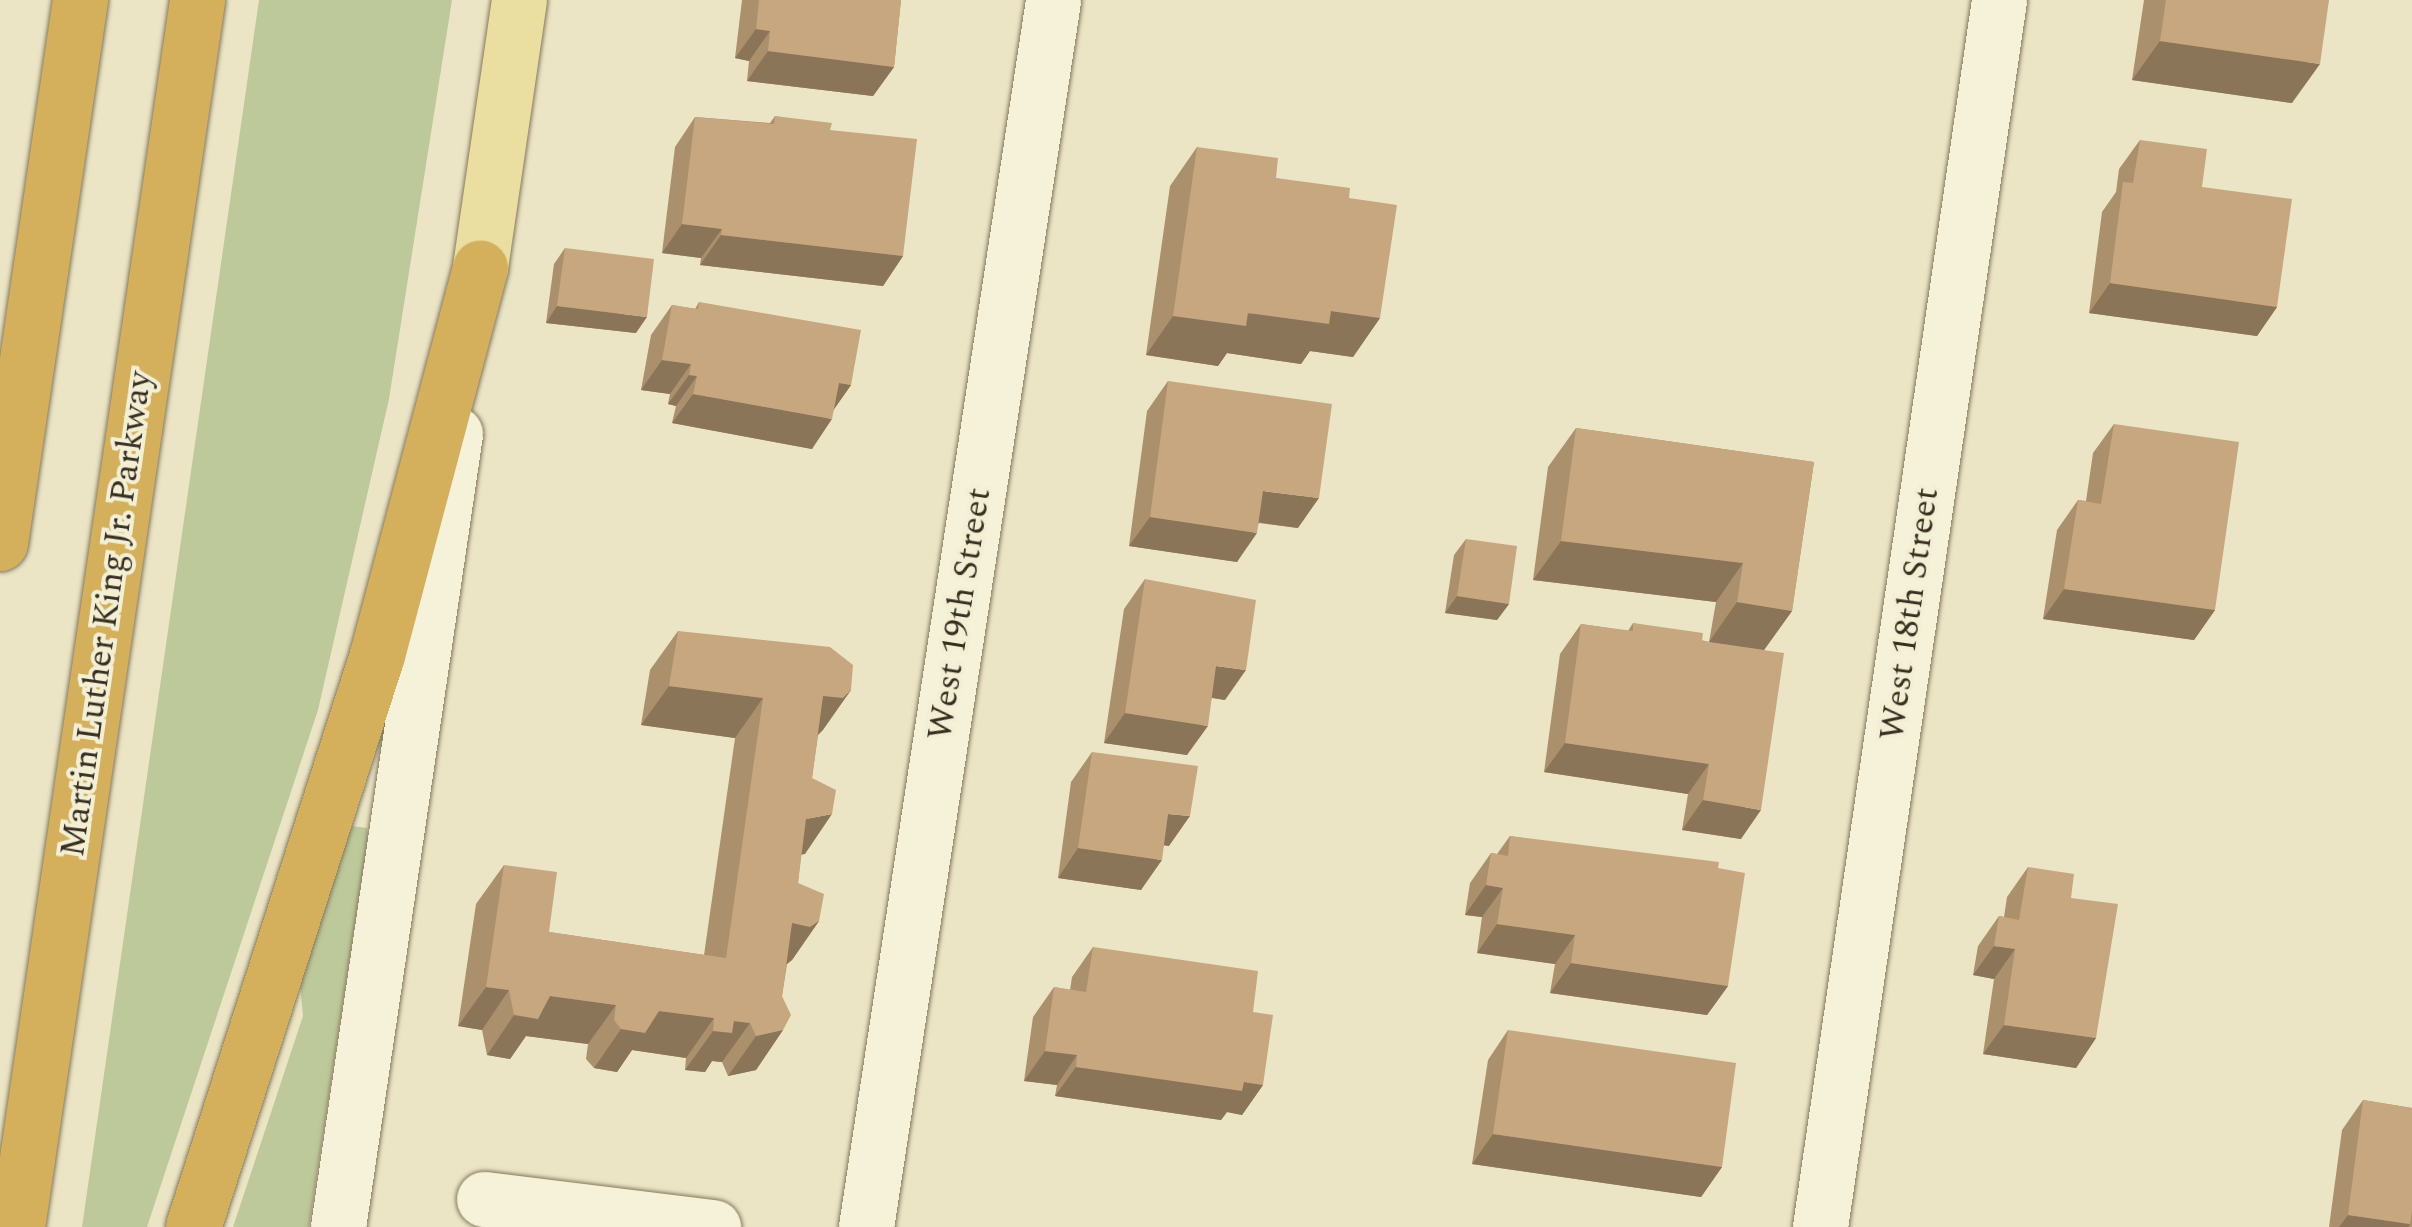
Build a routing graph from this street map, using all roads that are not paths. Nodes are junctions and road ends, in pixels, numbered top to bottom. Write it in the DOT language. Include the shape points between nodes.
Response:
graph roads {
  1 [pos="80,0"];
  2 [pos="196,0"];
  3 [pos="519,0"];
  4 [pos="1053,0"];
  5 [pos="1999,0"];
  6 [pos="480,267"];
  7 [pos="0,544"];
  8 [pos="484,1199"];
  9 [pos="17,1227"];
  10 [pos="193,1227"];
  11 [pos="338,1227"];
  12 [pos="713,1227"];
  13 [pos="866,1227"];
  14 [pos="1820,1227"];
  1 -- 7 [label="highway"];
  2 -- 9 [label="highway, Martin Luther King Jr. Parkway"];
  3 -- 6 [label="main road"];
  4 -- 13 [label="street, West 19th Street"];
  5 -- 14 [label="street, West 18th Street"];
  6 -- 10 [label="highway" via="377,654"];
  6 -- 11 [label="street"];
  8 -- 12 [label="street"];
}
